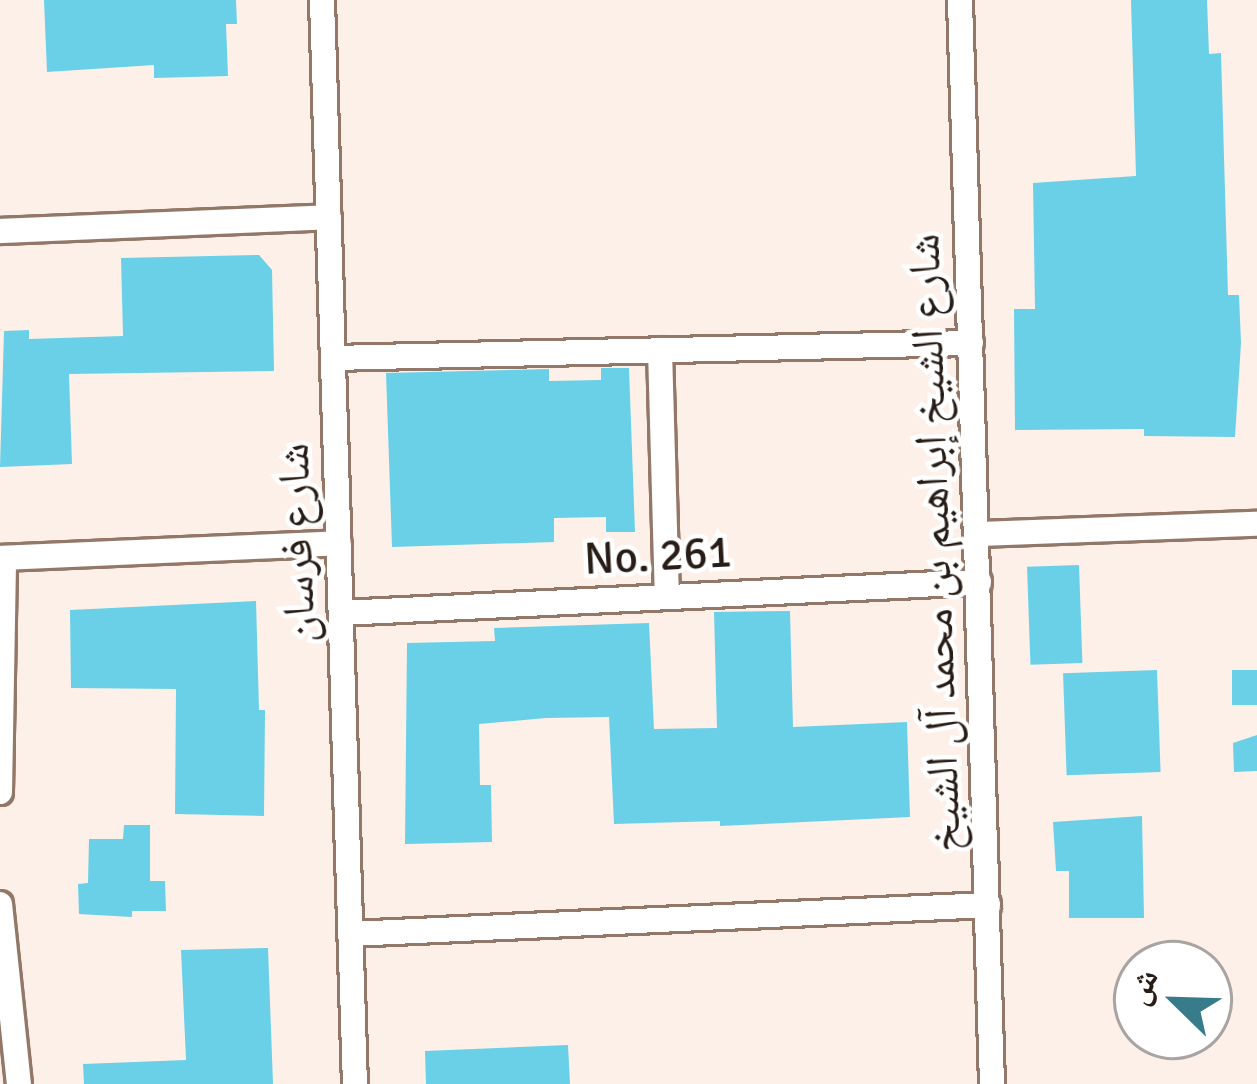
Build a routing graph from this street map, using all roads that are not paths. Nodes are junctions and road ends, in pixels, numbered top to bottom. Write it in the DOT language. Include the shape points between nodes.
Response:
graph roads {
  1 [pos="322,0"];
  2 [pos="960,0"];
  3 [pos="329,217"];
  4 [pos="0,231"];
  5 [pos="971,343"];
  6 [pos="660,350"];
  7 [pos="333,358"];
  8 [pos="1257,524"];
  9 [pos="978,534"];
  10 [pos="339,543"];
  11 [pos="2,558"];
  12 [pos="979,582"];
  13 [pos="667,597"];
  14 [pos="340,613"];
  15 [pos="0,792"];
  16 [pos="0,904"];
  17 [pos="988,905"];
  18 [pos="350,934"];
  19 [pos="19,1084"];
  20 [pos="355,1084"];
  21 [pos="992,1084"];
  1 -- 3 [label="street, شارع فرسان"];
  2 -- 5 [label="street, شارع الشيخ إبراهيم بن محمد آل الشيخ"];
  3 -- 4 [label="street"];
  3 -- 7 [label="street, شارع فرسان"];
  5 -- 6 [label="street"];
  5 -- 9 [label="street, شارع الشيخ إبراهيم بن محمد آل الشيخ"];
  6 -- 7 [label="street"];
  6 -- 13 [label="street"];
  7 -- 10 [label="street, شارع فرسان"];
  8 -- 9 [label="street"];
  9 -- 12 [label="street, شارع الشيخ إبراهيم بن محمد آل الشيخ"];
  10 -- 11 [label="street"];
  10 -- 14 [label="street, شارع فرسان"];
  11 -- 15 [label="street"];
  12 -- 13 [label="street, No. 261"];
  12 -- 17 [label="street, شارع الشيخ إبراهيم بن محمد آل الشيخ"];
  13 -- 14 [label="street, No. 261"];
  14 -- 18 [label="street, شارع فرسان"];
  16 -- 19 [label="street"];
  17 -- 18 [label="street"];
  17 -- 21 [label="street, شارع الشيخ إبراهيم بن محمد آل الشيخ"];
  18 -- 20 [label="street, شارع فرسان"];
}
